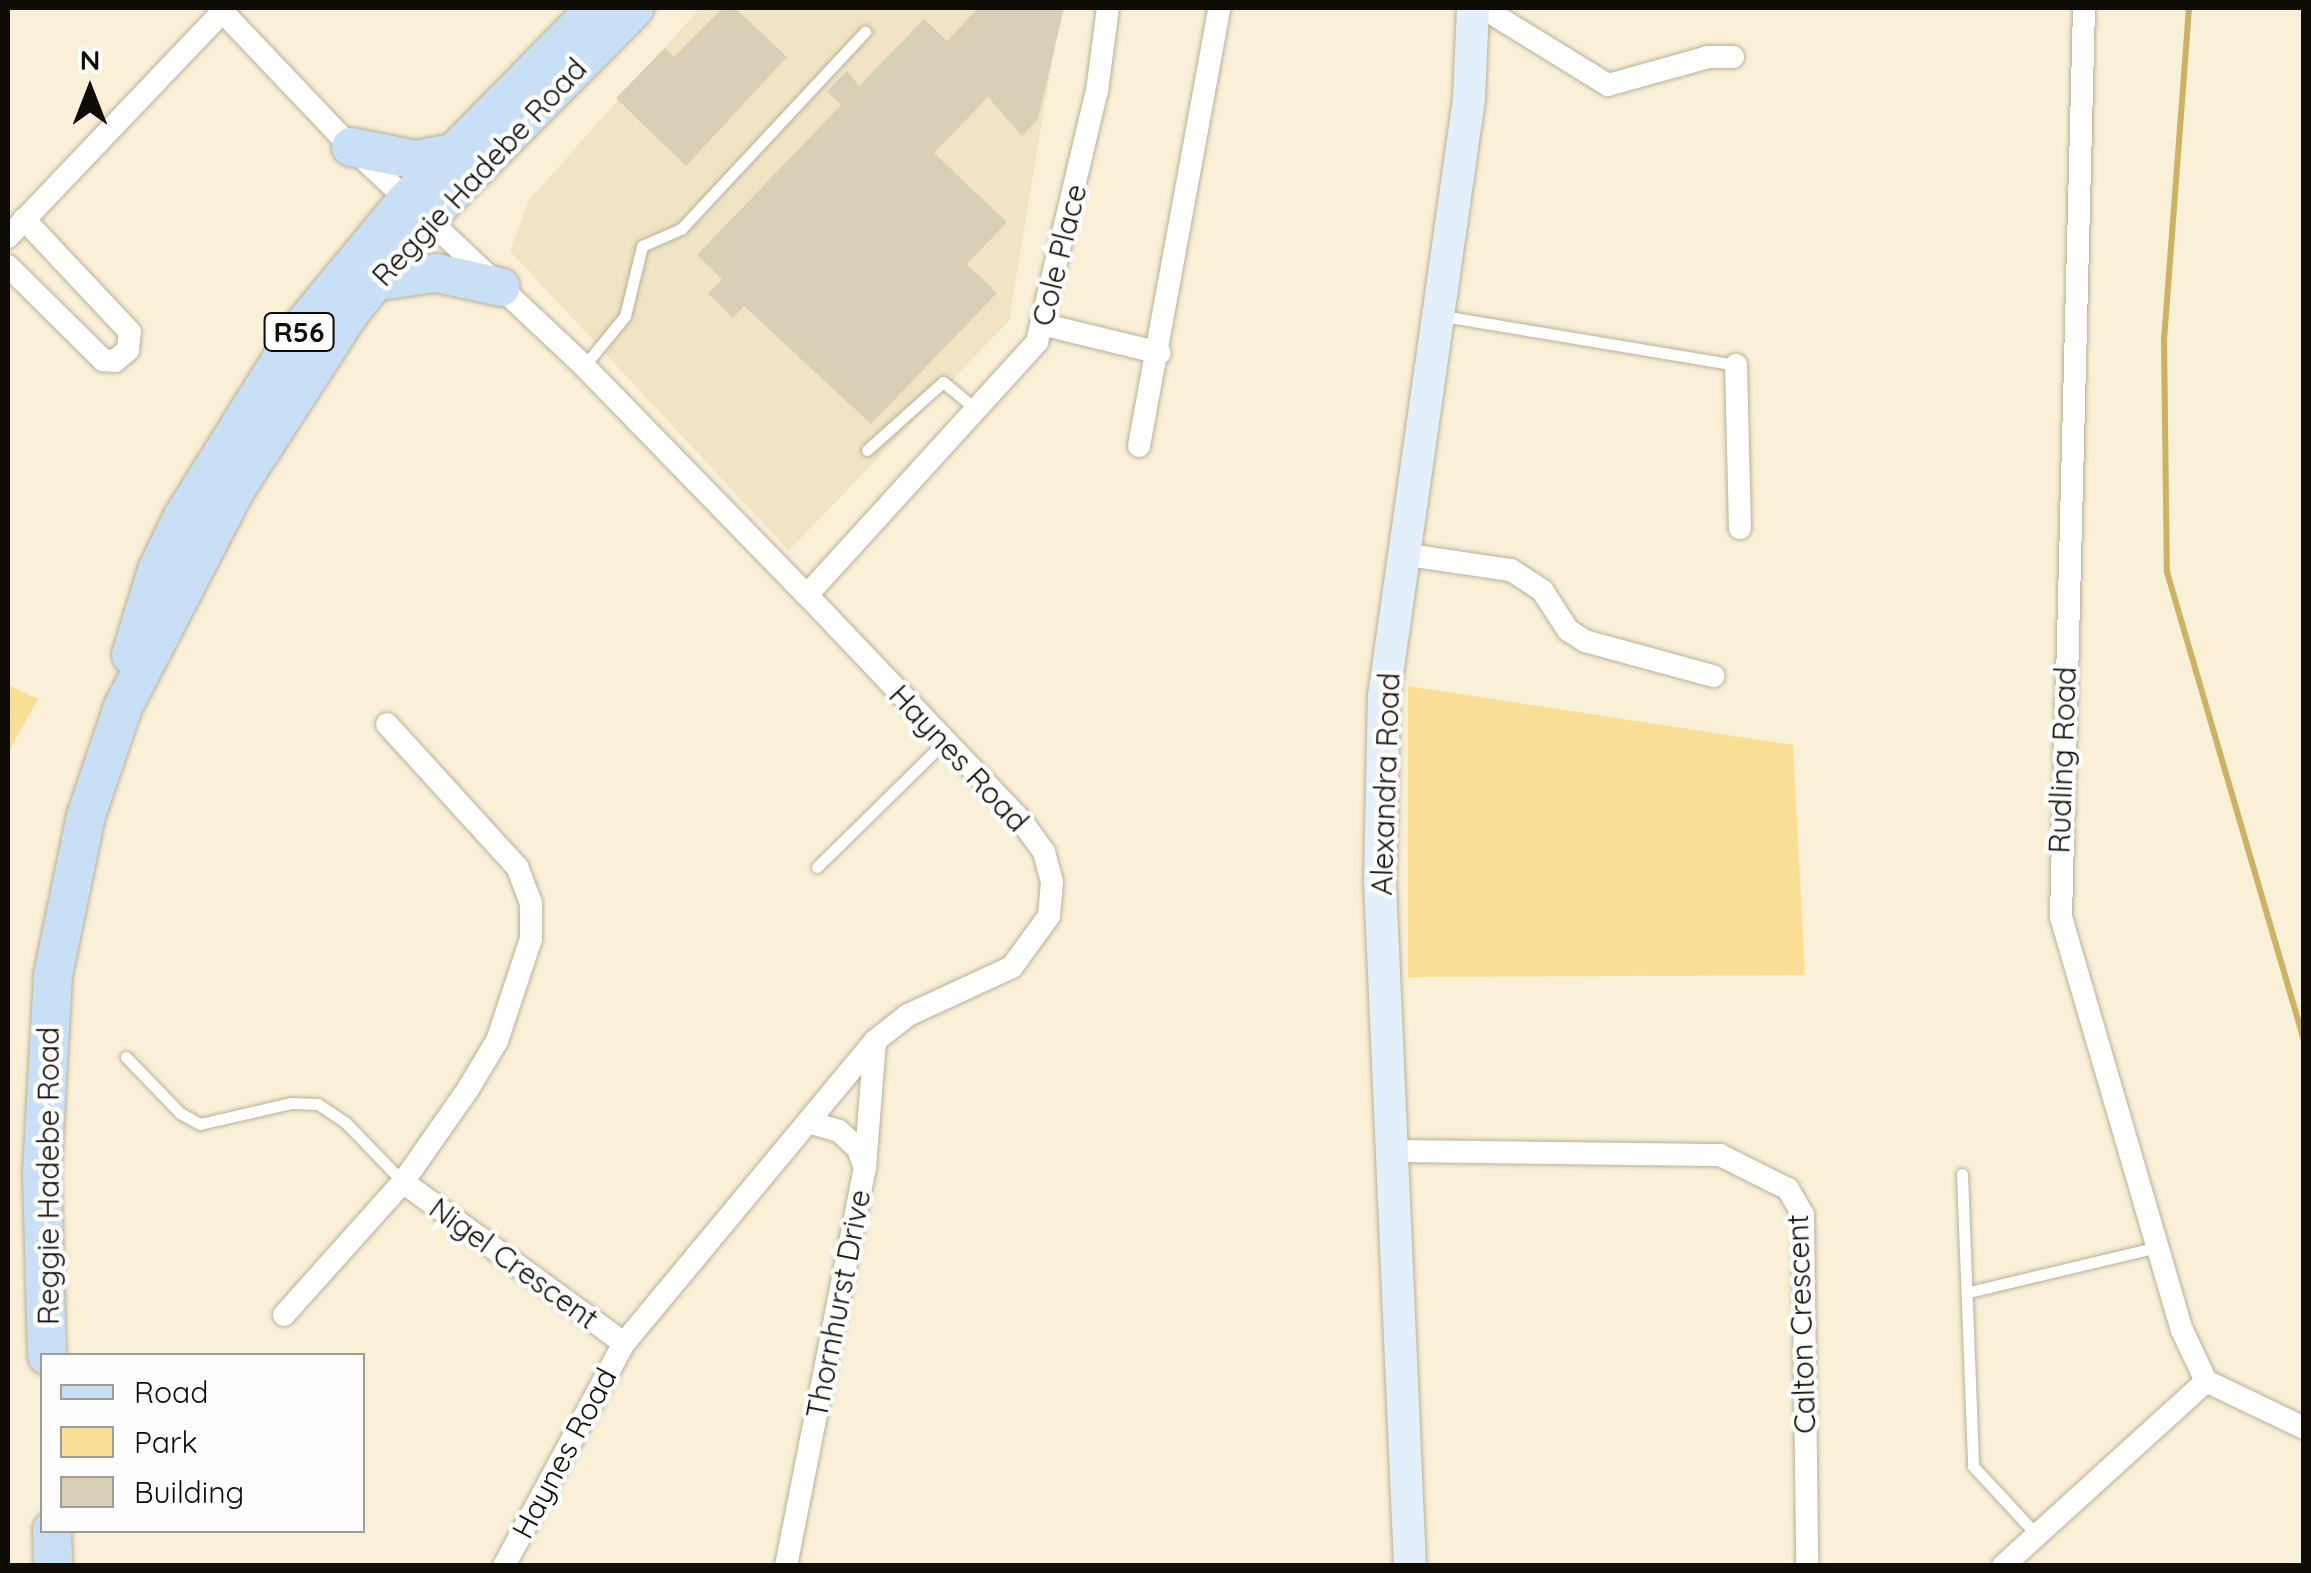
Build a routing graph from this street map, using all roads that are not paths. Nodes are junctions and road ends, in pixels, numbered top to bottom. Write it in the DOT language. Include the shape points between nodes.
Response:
graph roads {
  1 [pos="223,8"];
  2 [pos="596,8"];
  3 [pos="635,8"];
  4 [pos="1108,8"];
  5 [pos="1219,8"];
  6 [pos="1474,8"];
  7 [pos="1483,8"];
  8 [pos="2084,8"];
  9 [pos="865,32"];
  10 [pos="1734,57"];
  11 [pos="351,146"];
  12 [pos="454,154"];
  13 [pos="416,211"];
  14 [pos="24,218"];
  15 [pos="8,237"];
  16 [pos="8,266"];
  17 [pos="374,282"];
  18 [pos="501,287"];
  19 [pos="1434,315"];
  20 [pos="1045,325"];
  21 [pos="1160,353"];
  22 [pos="1736,365"];
  23 [pos="584,366"];
  24 [pos="980,412"];
  25 [pos="1139,446"];
  26 [pos="867,450"];
  27 [pos="1740,528"];
  28 [pos="1402,554"];
  29 [pos="807,595"];
  30 [pos="1713,676"];
  31 [pos="123,707"];
  32 [pos="387,724"];
  33 [pos="945,740"];
  34 [pos="817,867"];
  35 [pos="875,1041"];
  36 [pos="126,1057"];
  37 [pos="808,1122"];
  38 [pos="1392,1151"];
  39 [pos="865,1168"];
  40 [pos="1962,1174"];
  41 [pos="403,1182"];
  42 [pos="2158,1247"];
  43 [pos="1970,1292"];
  44 [pos="284,1315"];
  45 [pos="624,1343"];
  46 [pos="47,1353"];
  47 [pos="2206,1382"];
  48 [pos="2304,1428"];
  49 [pos="52,1533"];
  50 [pos="2036,1534"];
  51 [pos="54,1566"];
  52 [pos="504,1566"];
  53 [pos="786,1566"];
  54 [pos="1410,1566"];
  55 [pos="1807,1566"];
  56 [pos="2003,1566"];
  1 -- 11 [label="street, Haynes Road"];
  1 -- 14 [label="street"];
  2 -- 12 [label="main road, Reggie Hadebe Road / R56"];
  3 -- 13 [label="main road, Reggie Hadebe Road / R56"];
  4 -- 20 [label="street, Cole Place" via="1098,91"];
  5 -- 21 [label="street"];
  6 -- 19 [label="street, Alexandra Road" via="1469,98"];
  7 -- 10 [label="street" via="1608,85 1708,57"];
  8 -- 42 [label="street, Rudling Road" via="2058,890"];
  9 -- 23 [label="lane" via="681,230 642,246 625,316"];
  11 -- 12 [label="main road" via="416,160"];
  11 -- 13 [label="street, Haynes Road"];
  12 -- 13 [label="main road, Reggie Hadebe Road / R56"];
  13 -- 17 [label="main road, Reggie Hadebe Road / R56"];
  13 -- 18 [label="street, Haynes Road"];
  13 -- 31 [label="main road, Reggie Hadebe Road / R56" via="300,330 206,473 157,570 125,677"];
  14 -- 15 [label="street"];
  14 -- 16 [label="street" via="130,332 128,350 115,361 103,360"];
  17 -- 18 [label="main road" via="436,274"];
  17 -- 31 [label="main road, Reggie Hadebe Road / R56" via="236,489"];
  18 -- 23 [label="street, Haynes Road"];
  19 -- 22 [label="lane"];
  19 -- 28 [label="street, Alexandra Road"];
  20 -- 21 [label="street"];
  20 -- 24 [label="street, Cole Place"];
  21 -- 25 [label="street"];
  22 -- 27 [label="street"];
  23 -- 29 [label="street, Haynes Road"];
  24 -- 26 [label="lane" via="943,382"];
  24 -- 29 [label="street, Cole Place"];
  28 -- 30 [label="street" via="1510,570 1542,590 1568,630 1586,640"];
  28 -- 38 [label="street, Alexandra Road" via="1384,696 1380,882"];
  29 -- 33 [label="street, Haynes Road"];
  31 -- 46 [label="main road, Reggie Hadebe Road / R56" via="86,816 53,975 42,1172"];
  32 -- 41 [label="street, Nigel Crescent" via="517,868 534,921 521,982 496,1041"];
  33 -- 34 [label="lane"];
  33 -- 35 [label="street, Haynes Road" via="1044,852 1052,882 1048,916 1012,967 908,1015"];
  35 -- 37 [label="street, Haynes Road"];
  35 -- 39 [label="street, Thornhurst Drive"];
  36 -- 41 [label="lane" via="180,1114 200,1124 291,1102 318,1104 346,1122"];
  37 -- 39 [label="street" via="839,1131 858,1149"];
  37 -- 45 [label="street, Haynes Road"];
  38 -- 54 [label="street, Alexandra Road"];
  38 -- 55 [label="street, Calton Crescent" via="1720,1155 1788,1190 1803,1214"];
  39 -- 53 [label="street, Thornhurst Drive"];
  40 -- 43 [label="lane"];
  41 -- 44 [label="street, Nigel Crescent"];
  41 -- 45 [label="street, Nigel Crescent"];
  42 -- 43 [label="lane"];
  42 -- 47 [label="street, Rudling Road"];
  43 -- 50 [label="lane" via="1973,1466"];
  45 -- 52 [label="street, Haynes Road"];
  47 -- 48 [label="street"];
  47 -- 50 [label="street"];
  49 -- 51 [label="main road"];
  50 -- 56 [label="street"];
}
